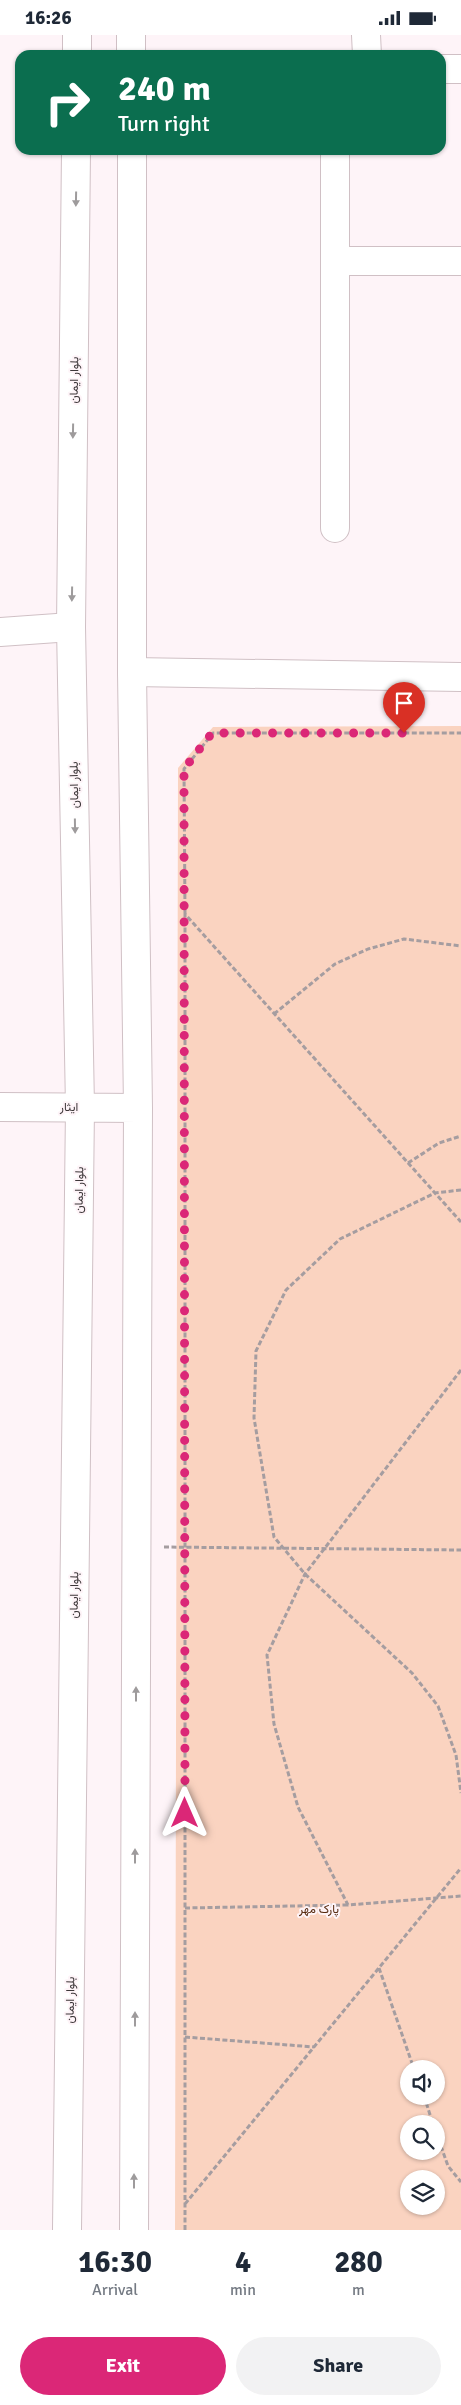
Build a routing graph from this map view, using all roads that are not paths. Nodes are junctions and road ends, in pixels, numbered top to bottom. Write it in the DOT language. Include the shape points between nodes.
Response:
graph roads {
  1 [pos="77,35"];
  2 [pos="131,35"];
  3 [pos="366,35"];
  4 [pos="77,50"];
  5 [pos="131,50"];
  6 [pos="367,50"];
  7 [pos="446,69"];
  8 [pos="461,69"];
  9 [pos="76,155"];
  10 [pos="132,155"];
  11 [pos="335,155"];
  12 [pos="335,261"];
  13 [pos="461,261"];
  14 [pos="335,528"];
  15 [pos="71,627"];
  16 [pos="0,632"];
  17 [pos="132,672"];
  18 [pos="461,677"];
  19 [pos="0,1107"];
  20 [pos="80,1107"];
  21 [pos="138,1108"];
  22 [pos="68,2230"];
  23 [pos="134,2230"];
  1 -- 4 [label="street"];
  2 -- 5 [label="street"];
  3 -- 6 [label="street"];
  7 -- 8 [label="street"];
  9 -- 15 [label="street, بلوار ایمان, one-way"];
  10 -- 17 [label="street"];
  11 -- 12 [label="street"];
  12 -- 13 [label="street"];
  12 -- 14 [label="street"];
  15 -- 16 [label="street"];
  15 -- 20 [label="street, بلوار ایمان, one-way"];
  17 -- 18 [label="street"];
  17 -- 21 [label="street"];
  19 -- 20 [label="street, ایثار"];
  20 -- 21 [label="street, ایثار"];
  20 -- 22 [label="street, بلوار ایمان"];
  23 -- 21 [label="street, one-way"];
}
